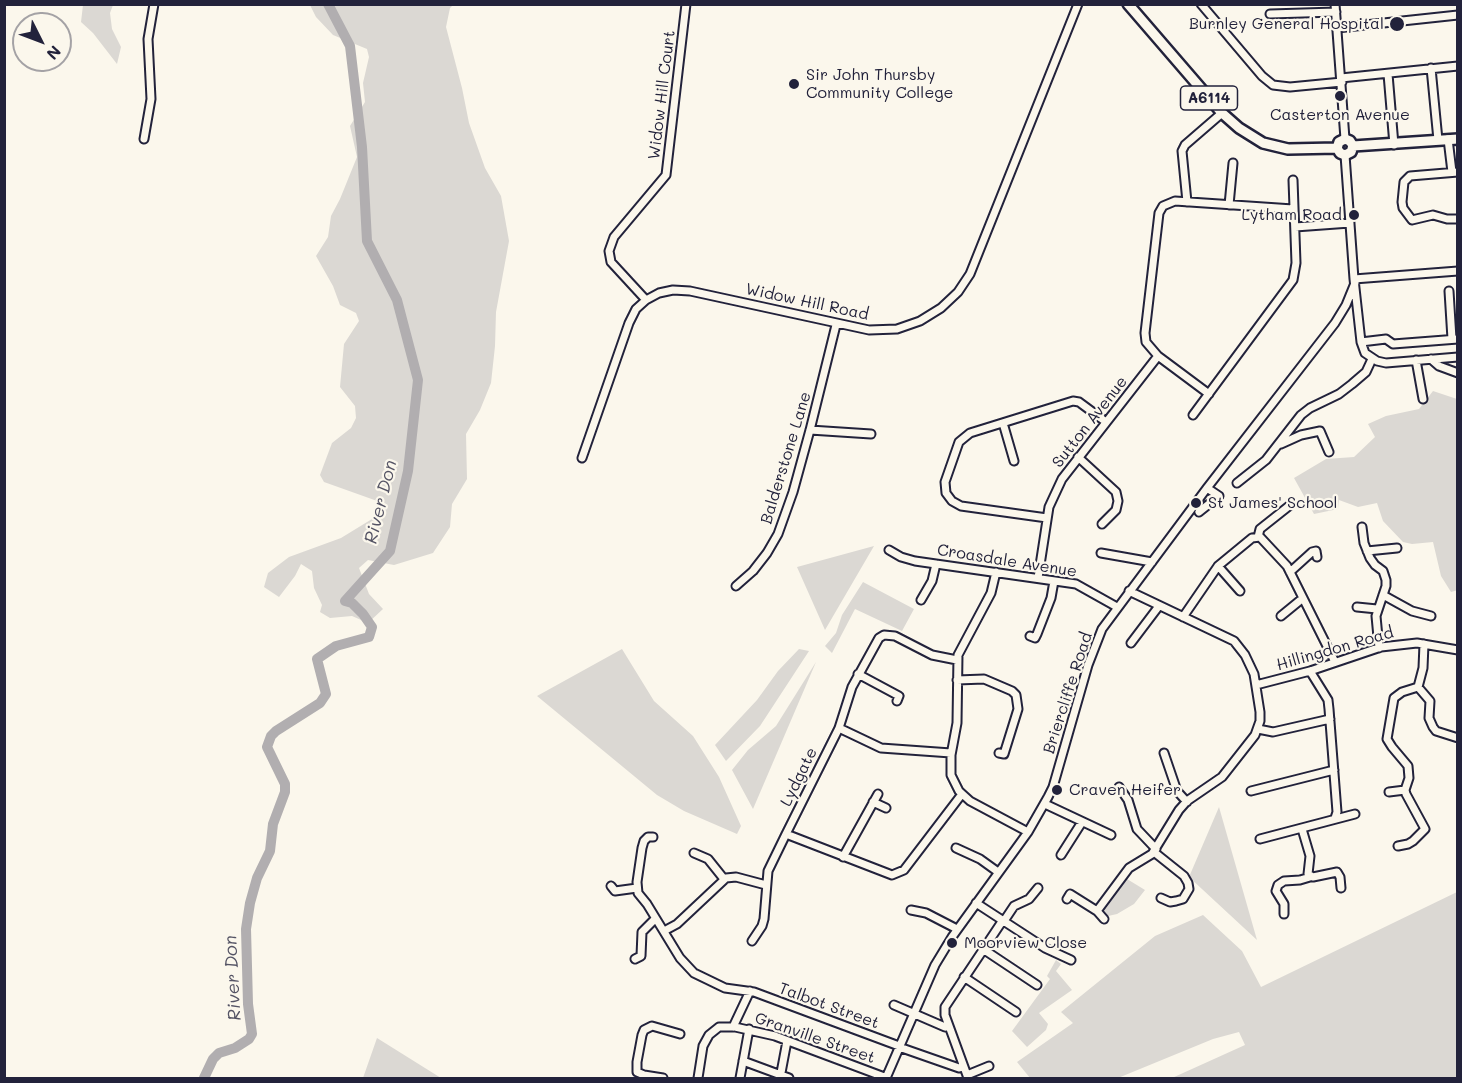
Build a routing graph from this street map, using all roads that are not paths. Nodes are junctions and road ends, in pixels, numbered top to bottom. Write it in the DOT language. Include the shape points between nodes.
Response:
graph roads {
  1 [pos="154,4"];
  2 [pos="686,4"];
  3 [pos="1078,4"];
  4 [pos="1128,4"];
  5 [pos="1205,6"];
  6 [pos="1336,8"];
  7 [pos="1270,14"];
  8 [pos="1458,15"];
  9 [pos="1338,28"];
  10 [pos="1458,66"];
  11 [pos="1431,68"];
  12 [pos="1388,74"];
  13 [pos="1342,80"];
  14 [pos="1222,113"];
  15 [pos="144,139"];
  16 [pos="1345,139"];
  17 [pos="1448,139"];
  18 [pos="1394,145"];
  19 [pos="1353,146"];
  20 [pos="1337,148"];
  21 [pos="1346,155"];
  22 [pos="1233,163"];
  23 [pos="1455,172"];
  24 [pos="1293,180"];
  25 [pos="1187,202"];
  26 [pos="1229,205"];
  27 [pos="1293,209"];
  28 [pos="1458,219"];
  29 [pos="1350,223"];
  30 [pos="1295,227"];
  31 [pos="1458,271"];
  32 [pos="1354,281"];
  33 [pos="1449,291"];
  34 [pos="646,300"];
  35 [pos="1346,305"];
  36 [pos="1359,311"];
  37 [pos="836,324"];
  38 [pos="1455,339"];
  39 [pos="1361,342"];
  40 [pos="1158,356"];
  41 [pos="1458,357"];
  42 [pos="1372,359"];
  43 [pos="1431,359"];
  44 [pos="1416,360"];
  45 [pos="1458,373"];
  46 [pos="1209,394"];
  47 [pos="1423,399"];
  48 [pos="1192,415"];
  49 [pos="1106,422"];
  50 [pos="1003,423"];
  51 [pos="810,430"];
  52 [pos="871,434"];
  53 [pos="1278,445"];
  54 [pos="1329,452"];
  55 [pos="1078,457"];
  56 [pos="582,458"];
  57 [pos="1014,461"];
  58 [pos="1237,483"];
  59 [pos="1207,488"];
  60 [pos="1289,506"];
  61 [pos="1199,512"];
  62 [pos="1047,518"];
  63 [pos="1107,523"];
  64 [pos="1364,531"];
  65 [pos="1258,537"];
  66 [pos="1397,548"];
  67 [pos="889,550"];
  68 [pos="1367,551"];
  69 [pos="1316,552"];
  70 [pos="1101,553"];
  71 [pos="1152,562"];
  72 [pos="936,564"];
  73 [pos="1218,566"];
  74 [pos="996,572"];
  75 [pos="1290,572"];
  76 [pos="1038,578"];
  77 [pos="1054,580"];
  78 [pos="736,586"];
  79 [pos="1129,591"];
  80 [pos="1239,591"];
  81 [pos="1383,595"];
  82 [pos="1303,598"];
  83 [pos="921,600"];
  84 [pos="1159,606"];
  85 [pos="1117,607"];
  86 [pos="1357,607"];
  87 [pos="1377,609"];
  88 [pos="1283,612"];
  89 [pos="1431,616"];
  90 [pos="1183,617"];
  91 [pos="1034,638"];
  92 [pos="1131,643"];
  93 [pos="1424,644"];
  94 [pos="1379,648"];
  95 [pos="1458,650"];
  96 [pos="957,660"];
  97 [pos="1335,662"];
  98 [pos="1310,671"];
  99 [pos="858,674"];
  100 [pos="957,680"];
  101 [pos="1256,685"];
  102 [pos="1418,687"];
  103 [pos="899,696"];
  104 [pos="1330,719"];
  105 [pos="839,728"];
  106 [pos="1258,729"];
  107 [pos="1458,738"];
  108 [pos="951,753"];
  109 [pos="1004,754"];
  110 [pos="1167,756"];
  111 [pos="1334,770"];
  112 [pos="1119,787"];
  113 [pos="1255,788"];
  114 [pos="1405,790"];
  115 [pos="1389,792"];
  116 [pos="878,794"];
  117 [pos="962,794"];
  118 [pos="873,802"];
  119 [pos="1187,802"];
  120 [pos="1045,804"];
  121 [pos="886,808"];
  122 [pos="1354,814"];
  123 [pos="1335,818"];
  124 [pos="1082,822"];
  125 [pos="1302,829"];
  126 [pos="1028,832"];
  127 [pos="786,834"];
  128 [pos="649,835"];
  129 [pos="1111,835"];
  130 [pos="1260,839"];
  131 [pos="1398,846"];
  132 [pos="956,848"];
  133 [pos="1155,851"];
  134 [pos="1061,855"];
  135 [pos="697,857"];
  136 [pos="843,857"];
  137 [pos="998,872"];
  138 [pos="1310,877"];
  139 [pos="724,879"];
  140 [pos="766,885"];
  141 [pos="637,888"];
  142 [pos="1341,888"];
  143 [pos="613,891"];
  144 [pos="1038,892"];
  145 [pos="1070,894"];
  146 [pos="1161,898"];
  147 [pos="976,903"];
  148 [pos="911,910"];
  149 [pos="1097,911"];
  150 [pos="1284,914"];
  151 [pos="655,919"];
  152 [pos="1104,919"];
  153 [pos="1003,920"];
  154 [pos="957,929"];
  155 [pos="664,931"];
  156 [pos="752,941"];
  157 [pos="983,949"];
  158 [pos="642,957"];
  159 [pos="1071,960"];
  160 [pos="964,977"];
  161 [pos="1037,985"];
  162 [pos="749,991"];
  163 [pos="894,1005"];
  164 [pos="1016,1012"];
  165 [pos="913,1014"];
  166 [pos="733,1027"];
  167 [pos="945,1028"];
  168 [pos="749,1029"];
  169 [pos="680,1034"];
  170 [pos="787,1041"];
  171 [pos="899,1047"];
  172 [pos="743,1062"];
  173 [pos="989,1066"];
  174 [pos="959,1068"];
  175 [pos="780,1077"];
  176 [pos="968,1077"];
  177 [pos="663,1078"];
  178 [pos="698,1078"];
  179 [pos="740,1078"];
  180 [pos="789,1078"];
  181 [pos="887,1078"];
  1 -- 15 [label="street" via="148,39 151,99"];
  2 -- 34 [label="street, Widow Hill Court" via="666,175 614,237 609,251 611,262"];
  3 -- 37 [label="street, Widow Hill Road" via="970,274 958,292 935,312 897,329 869,330"];
  4 -- 14 [label="highway, A6114"];
  5 -- 13 [label="street" via="1262,76 1274,85 1290,87"];
  6 -- 7 [label="street"];
  6 -- 9 [label="street"];
  8 -- 9 [label="street"];
  9 -- 13 [label="street"];
  10 -- 11 [label="street"];
  11 -- 12 [label="street"];
  11 -- 17 [label="street"];
  12 -- 13 [label="street"];
  12 -- 18 [label="street"];
  13 -- 16 [label="street"];
  14 -- 20 [label="highway, A6114" via="1239,128 1275,147"];
  14 -- 25 [label="street" via="1182,151"];
  16 -- 19 [label="highway"];
  16 -- 20 [label="highway"];
  17 -- 18 [label="highway"];
  17 -- 23 [label="street"];
  18 -- 19 [label="highway"];
  19 -- 21 [label="highway"];
  20 -- 21 [label="highway"];
  21 -- 29 [label="street, Briercliffe Road"];
  22 -- 26 [label="street"];
  23 -- 28 [label="street" via="1407,178 1402,202 1412,220 1433,215"];
  24 -- 27 [label="street"];
  25 -- 26 [label="street"];
  25 -- 40 [label="street" via="1169,202 1157,219 1145,333 1146,342"];
  26 -- 27 [label="street"];
  27 -- 30 [label="street"];
  29 -- 30 [label="street"];
  29 -- 32 [label="street, Briercliffe Road"];
  30 -- 46 [label="street" via="1296,272 1289,288"];
  31 -- 32 [label="street"];
  32 -- 35 [label="street, Briercliffe Road"];
  32 -- 36 [label="street, Briercliffe Road"];
  33 -- 38 [label="street"];
  34 -- 37 [label="street, Widow Hill Road" via="673,290 690,291"];
  34 -- 56 [label="street" via="629,322"];
  35 -- 36 [label="street"];
  35 -- 59 [label="street, Briercliffe Road"];
  36 -- 39 [label="street, Briercliffe Road"];
  37 -- 51 [label="street, Balderstone Lane"];
  38 -- 39 [label="street" via="1393,344 1386,339"];
  39 -- 42 [label="street, Briercliffe Road"];
  40 -- 46 [label="street"];
  40 -- 49 [label="street, Sutton Avenue"];
  41 -- 43 [label="street"];
  42 -- 44 [label="street" via="1386,363"];
  42 -- 53 [label="street" via="1366,372 1352,384 1301,415"];
  43 -- 44 [label="street"];
  43 -- 45 [label="street"];
  44 -- 47 [label="street"];
  46 -- 48 [label="street"];
  49 -- 50 [label="street" via="1073,401"];
  49 -- 55 [label="street, Sutton Avenue"];
  50 -- 57 [label="street"];
  50 -- 62 [label="street" via="969,433 959,442 945,482 946,493 961,506"];
  51 -- 52 [label="street"];
  51 -- 78 [label="street, Balderstone Lane" via="774,543"];
  53 -- 54 [label="street" via="1320,431"];
  53 -- 58 [label="street" via="1250,478"];
  55 -- 62 [label="street, Sutton Avenue" via="1058,487"];
  55 -- 63 [label="street" via="1116,492 1117,506"];
  59 -- 61 [label="street" via="1219,496"];
  59 -- 71 [label="street, Briercliffe Road"];
  60 -- 65 [label="street" via="1278,511 1260,529"];
  62 -- 76 [label="street, Sutton Avenue"];
  64 -- 68 [label="street"];
  65 -- 73 [label="street"];
  65 -- 75 [label="street"];
  66 -- 68 [label="street"];
  67 -- 72 [label="street, Croasdale Avenue" via="907,559"];
  68 -- 81 [label="street" via="1385,576"];
  69 -- 75 [label="street"];
  70 -- 71 [label="street"];
  71 -- 79 [label="street, Briercliffe Road"];
  72 -- 74 [label="street, Croasdale Avenue"];
  72 -- 83 [label="street" via="933,581"];
  73 -- 80 [label="street"];
  73 -- 90 [label="street"];
  74 -- 76 [label="street, Croasdale Avenue"];
  74 -- 96 [label="street" via="993,587"];
  75 -- 82 [label="street"];
  76 -- 77 [label="street, Croasdale Avenue"];
  77 -- 85 [label="street, Croasdale Avenue" via="1076,584"];
  77 -- 91 [label="street"];
  79 -- 84 [label="street"];
  79 -- 85 [label="street, Briercliffe Road"];
  81 -- 87 [label="street"];
  81 -- 89 [label="street" via="1412,611"];
  82 -- 88 [label="street"];
  82 -- 97 [label="street"];
  84 -- 90 [label="street"];
  84 -- 92 [label="street"];
  85 -- 120 [label="street, Briercliffe Road" via="1102,629 1088,665"];
  86 -- 87 [label="street"];
  87 -- 94 [label="street"];
  90 -- 101 [label="street" via="1234,641 1250,664"];
  93 -- 94 [label="street, Hillingdon Road"];
  93 -- 95 [label="street, Hillingdon Road"];
  93 -- 102 [label="street"];
  94 -- 97 [label="street, Hillingdon Road"];
  96 -- 99 [label="street, Lydgate" via="932,655 890,634 879,638"];
  96 -- 100 [label="street"];
  97 -- 98 [label="street, Hillingdon Road"];
  98 -- 101 [label="street, Hillingdon Road"];
  98 -- 104 [label="street" via="1328,700"];
  99 -- 103 [label="street"];
  99 -- 105 [label="street, Lydgate"];
  100 -- 108 [label="street" via="957,723"];
  100 -- 109 [label="street" via="984,679 1016,695 1018,710"];
  101 -- 106 [label="street"];
  102 -- 107 [label="street" via="1430,701 1433,728"];
  102 -- 114 [label="street" via="1394,698 1388,735 1389,744 1408,766"];
  104 -- 106 [label="street" via="1273,732"];
  104 -- 111 [label="street"];
  105 -- 108 [label="street" via="881,748"];
  105 -- 127 [label="street, Lydgate"];
  106 -- 119 [label="street" via="1222,777"];
  108 -- 117 [label="street" via="951,775"];
  110 -- 119 [label="street" via="1177,791"];
  111 -- 113 [label="street"];
  111 -- 123 [label="street"];
  112 -- 133 [label="street" via="1137,829"];
  114 -- 115 [label="street"];
  114 -- 131 [label="street" via="1428,829 1413,841"];
  116 -- 118 [label="street"];
  117 -- 126 [label="street"];
  117 -- 136 [label="street" via="898,874 886,874"];
  118 -- 121 [label="street"];
  118 -- 136 [label="street"];
  119 -- 133 [label="street"];
  120 -- 124 [label="street"];
  120 -- 126 [label="street, Briercliffe Road"];
  122 -- 123 [label="street"];
  123 -- 125 [label="street"];
  124 -- 129 [label="street"];
  124 -- 134 [label="street"];
  125 -- 130 [label="street"];
  125 -- 138 [label="street" via="1309,849"];
  126 -- 137 [label="street, Briercliffe Road"];
  127 -- 136 [label="street"];
  127 -- 140 [label="street, Lydgate" via="773,857"];
  128 -- 141 [label="street" via="642,848"];
  132 -- 137 [label="street"];
  133 -- 146 [label="street" via="1184,876 1190,889 1183,899 1170,902"];
  133 -- 149 [label="street" via="1129,868"];
  135 -- 139 [label="street" via="714,864"];
  137 -- 147 [label="street, Briercliffe Road"];
  138 -- 142 [label="street" via="1337,873"];
  138 -- 150 [label="street" via="1278,885 1276,891 1284,904"];
  139 -- 140 [label="street" via="736,877"];
  139 -- 155 [label="street" via="677,924"];
  140 -- 156 [label="street, Lydgate" via="764,919"];
  141 -- 143 [label="street"];
  141 -- 151 [label="street, Talbot Street"];
  144 -- 153 [label="street" via="1014,906"];
  145 -- 149 [label="street"];
  147 -- 153 [label="street"];
  147 -- 154 [label="street, Briercliffe Road"];
  148 -- 154 [label="street"];
  149 -- 152 [label="street"];
  151 -- 155 [label="street, Talbot Street"];
  151 -- 158 [label="street" via="642,932"];
  153 -- 157 [label="street"];
  153 -- 159 [label="street"];
  154 -- 165 [label="street, Briercliffe Road"];
  155 -- 162 [label="street, Talbot Street" via="694,973 725,988"];
  157 -- 160 [label="street"];
  157 -- 161 [label="street"];
  160 -- 164 [label="street"];
  160 -- 176 [label="street" via="946,1002 945,1016"];
  162 -- 166 [label="street"];
  162 -- 171 [label="street, Talbot Street"];
  163 -- 165 [label="street"];
  165 -- 167 [label="street"];
  165 -- 171 [label="street, Briercliffe Road"];
  166 -- 168 [label="street, Granville Street"];
  166 -- 178 [label="street" via="719,1027 709,1035"];
  168 -- 170 [label="street, Granville Street"];
  168 -- 172 [label="street"];
  169 -- 177 [label="street" via="652,1026 642,1035 637,1072"];
  170 -- 175 [label="street"];
  170 -- 181 [label="street, Granville Street"];
  171 -- 174 [label="street, Talbot Street"];
  171 -- 181 [label="street, Briercliffe Road"];
  172 -- 175 [label="street"];
  172 -- 179 [label="street"];
  173 -- 176 [label="street"];
  175 -- 180 [label="street"];
}
